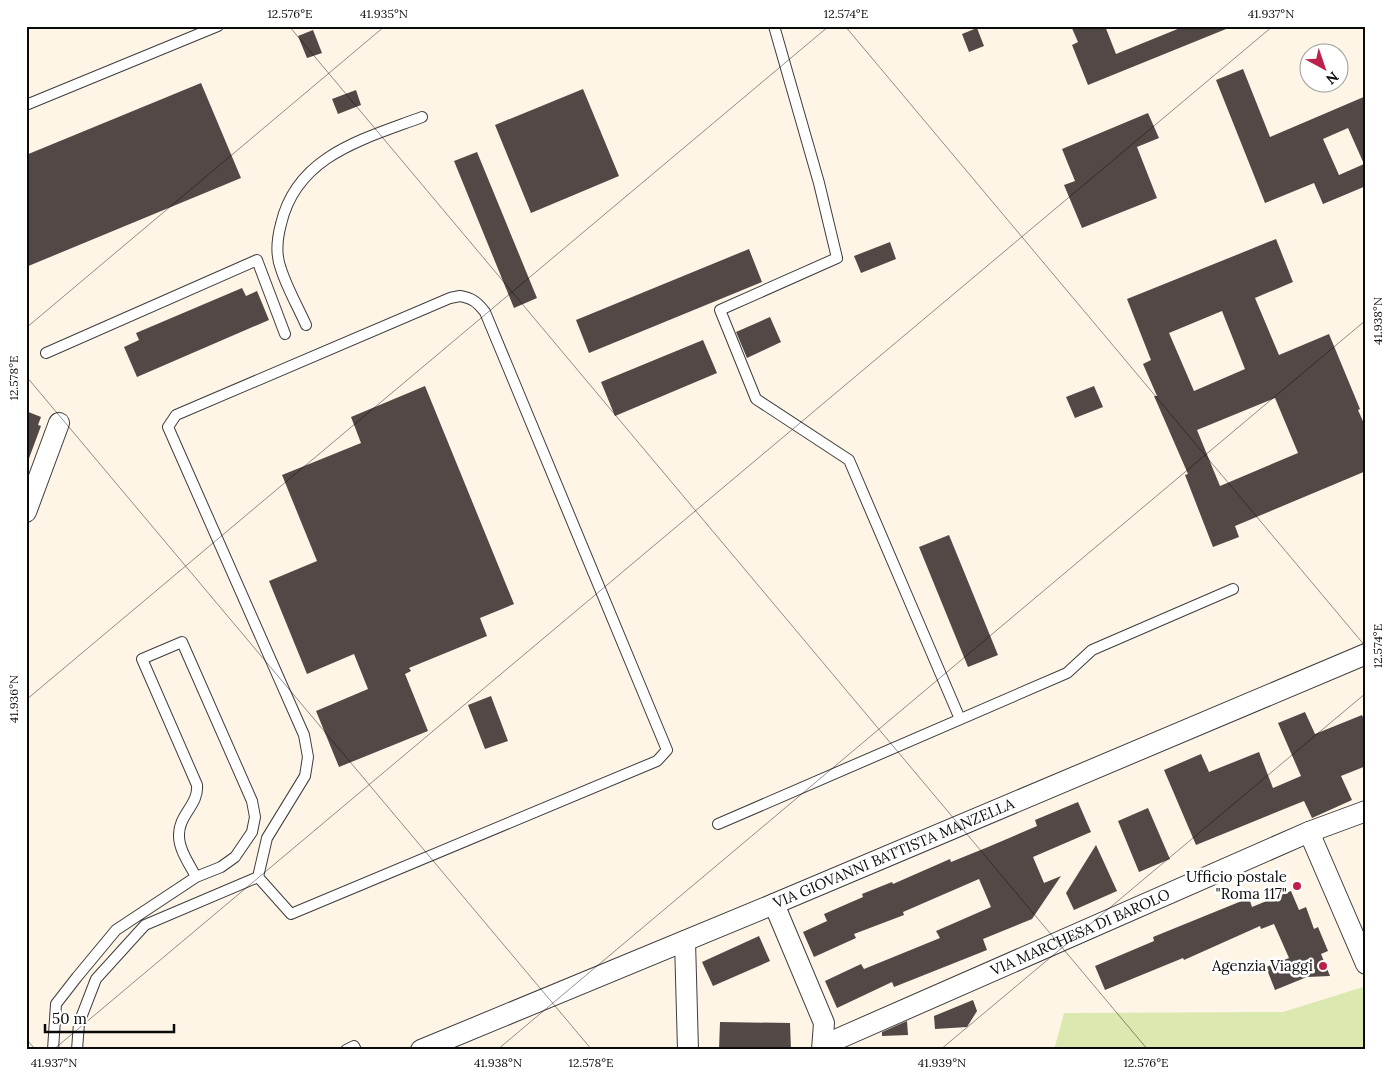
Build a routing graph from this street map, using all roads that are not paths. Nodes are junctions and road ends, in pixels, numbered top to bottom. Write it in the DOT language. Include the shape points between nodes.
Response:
graph roads {
  1 [pos="218,26"];
  2 [pos="774,26"];
  3 [pos="26,105"];
  4 [pos="422,117"];
  5 [pos="306,325"];
  6 [pos="285,334"];
  7 [pos="46,353"];
  8 [pos="59,423"];
  9 [pos="26,512"];
  10 [pos="1233,589"];
  11 [pos="1366,654"];
  12 [pos="960,720"];
  13 [pos="1366,811"];
  14 [pos="718,824"];
  15 [pos="1309,832"];
  16 [pos="196,876"];
  17 [pos="258,877"];
  18 [pos="774,904"];
  19 [pos="685,941"];
  20 [pos="1366,964"];
  21 [pos="823,1047"];
  22 [pos="53,1050"];
  23 [pos="78,1050"];
  24 [pos="346,1050"];
  25 [pos="356,1050"];
  26 [pos="421,1050"];
  27 [pos="688,1050"];
  1 -- 3 [label="lane"];
  2 -- 12 [label="lane" via="837,258 720,310 756,399 849,460"];
  4 -- 5 [label="lane" via="340,148 309,172 288,199 276,243 280,268"];
  6 -- 7 [label="lane" via="257,260"];
  8 -- 9 [label="street"];
  10 -- 12 [label="lane" via="1092,650 1067,673"];
  11 -- 18 [label="street, VIA GIOVANNI BATTISTA MANZELLA"];
  12 -- 14 [label="lane"];
  13 -- 15 [label="street, VIA MARCHESA DI BAROLO"];
  15 -- 20 [label="street"];
  15 -- 21 [label="street, VIA MARCHESA DI BAROLO"];
  16 -- 16 [label="lane" via="221,867 234,858 252,832 255,817 252,801 182,642 142,659 198,785 198,794 183,818 178,838"];
  16 -- 22 [label="lane" via="116,930 56,1004"];
  17 -- 17 [label="lane" via="267,838 305,776 308,757 304,735 168,427 176,414 450,298 470,298 484,312 667,750 657,761 291,914"];
  17 -- 23 [label="lane" via="145,926 96,979 79,1023"];
  18 -- 19 [label="street, VIA GIOVANNI BATTISTA MANZELLA"];
  18 -- 21 [label="street" via="824,1022"];
  19 -- 26 [label="street, VIA GIOVANNI BATTISTA MANZELLA"];
  19 -- 27 [label="street"];
  24 -- 25 [label="lane" via="354,1046"];
}
